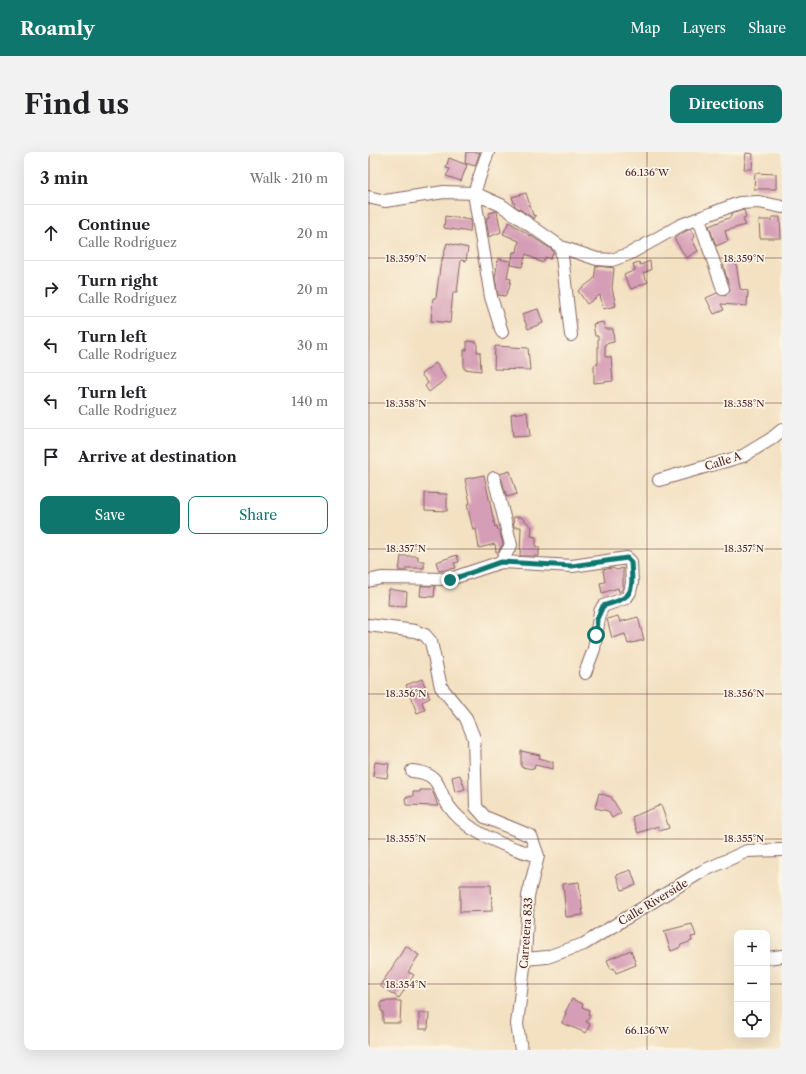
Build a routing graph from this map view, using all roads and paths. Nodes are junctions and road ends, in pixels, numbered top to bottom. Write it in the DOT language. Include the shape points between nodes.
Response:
graph roads {
  1 [pos="488,152"];
  2 [pos="474,193"];
  3 [pos="368,197"];
  4 [pos="782,206"];
  5 [pos="699,219"];
  6 [pos="560,247"];
  7 [pos="723,289"];
  8 [pos="502,332"];
  9 [pos="571,335"];
  10 [pos="782,430"];
  11 [pos="494,478"];
  12 [pos="659,480"];
  13 [pos="501,562"];
  14 [pos="368,581"];
  15 [pos="368,625"];
  16 [pos="585,672"];
  17 [pos="412,771"];
  18 [pos="782,850"];
  19 [pos="538,856"];
  20 [pos="782,956"];
  21 [pos="770,958"];
  22 [pos="525,959"];
  23 [pos="521,1050"];
  1 -- 2 [label="street"];
  2 -- 3 [label="street" via="444,192 385,201"];
  2 -- 6 [label="street" via="501,205"];
  2 -- 8 [label="street" via="491,297"];
  4 -- 5 [label="street" via="759,202 739,203"];
  5 -- 6 [label="street" via="681,225 629,254 612,260 597,260"];
  5 -- 7 [label="street"];
  6 -- 9 [label="street"];
  10 -- 12 [label="street, Calle A" via="743,456"];
  11 -- 13 [label="street" via="511,545"];
  13 -- 14 [label="street" via="450,580 381,578"];
  13 -- 16 [label="street" via="572,566 627,558 631,562 630,592 626,598 603,606 594,649"];
  15 -- 19 [label="street" via="415,631 426,635 431,642 441,687 466,718 474,738 476,807 485,817 531,836"];
  17 -- 19 [label="street" via="425,772 436,780 450,808 473,829 510,848"];
  18 -- 22 [label="street, Calle Riverside" via="747,851 702,872 584,944 547,957"];
  19 -- 22 [label="street, Carretera 833" via="528,896"];
  20 -- 21 [label="street"];
  22 -- 23 [label="street, Carretera 833" via="517,1024"];
}
